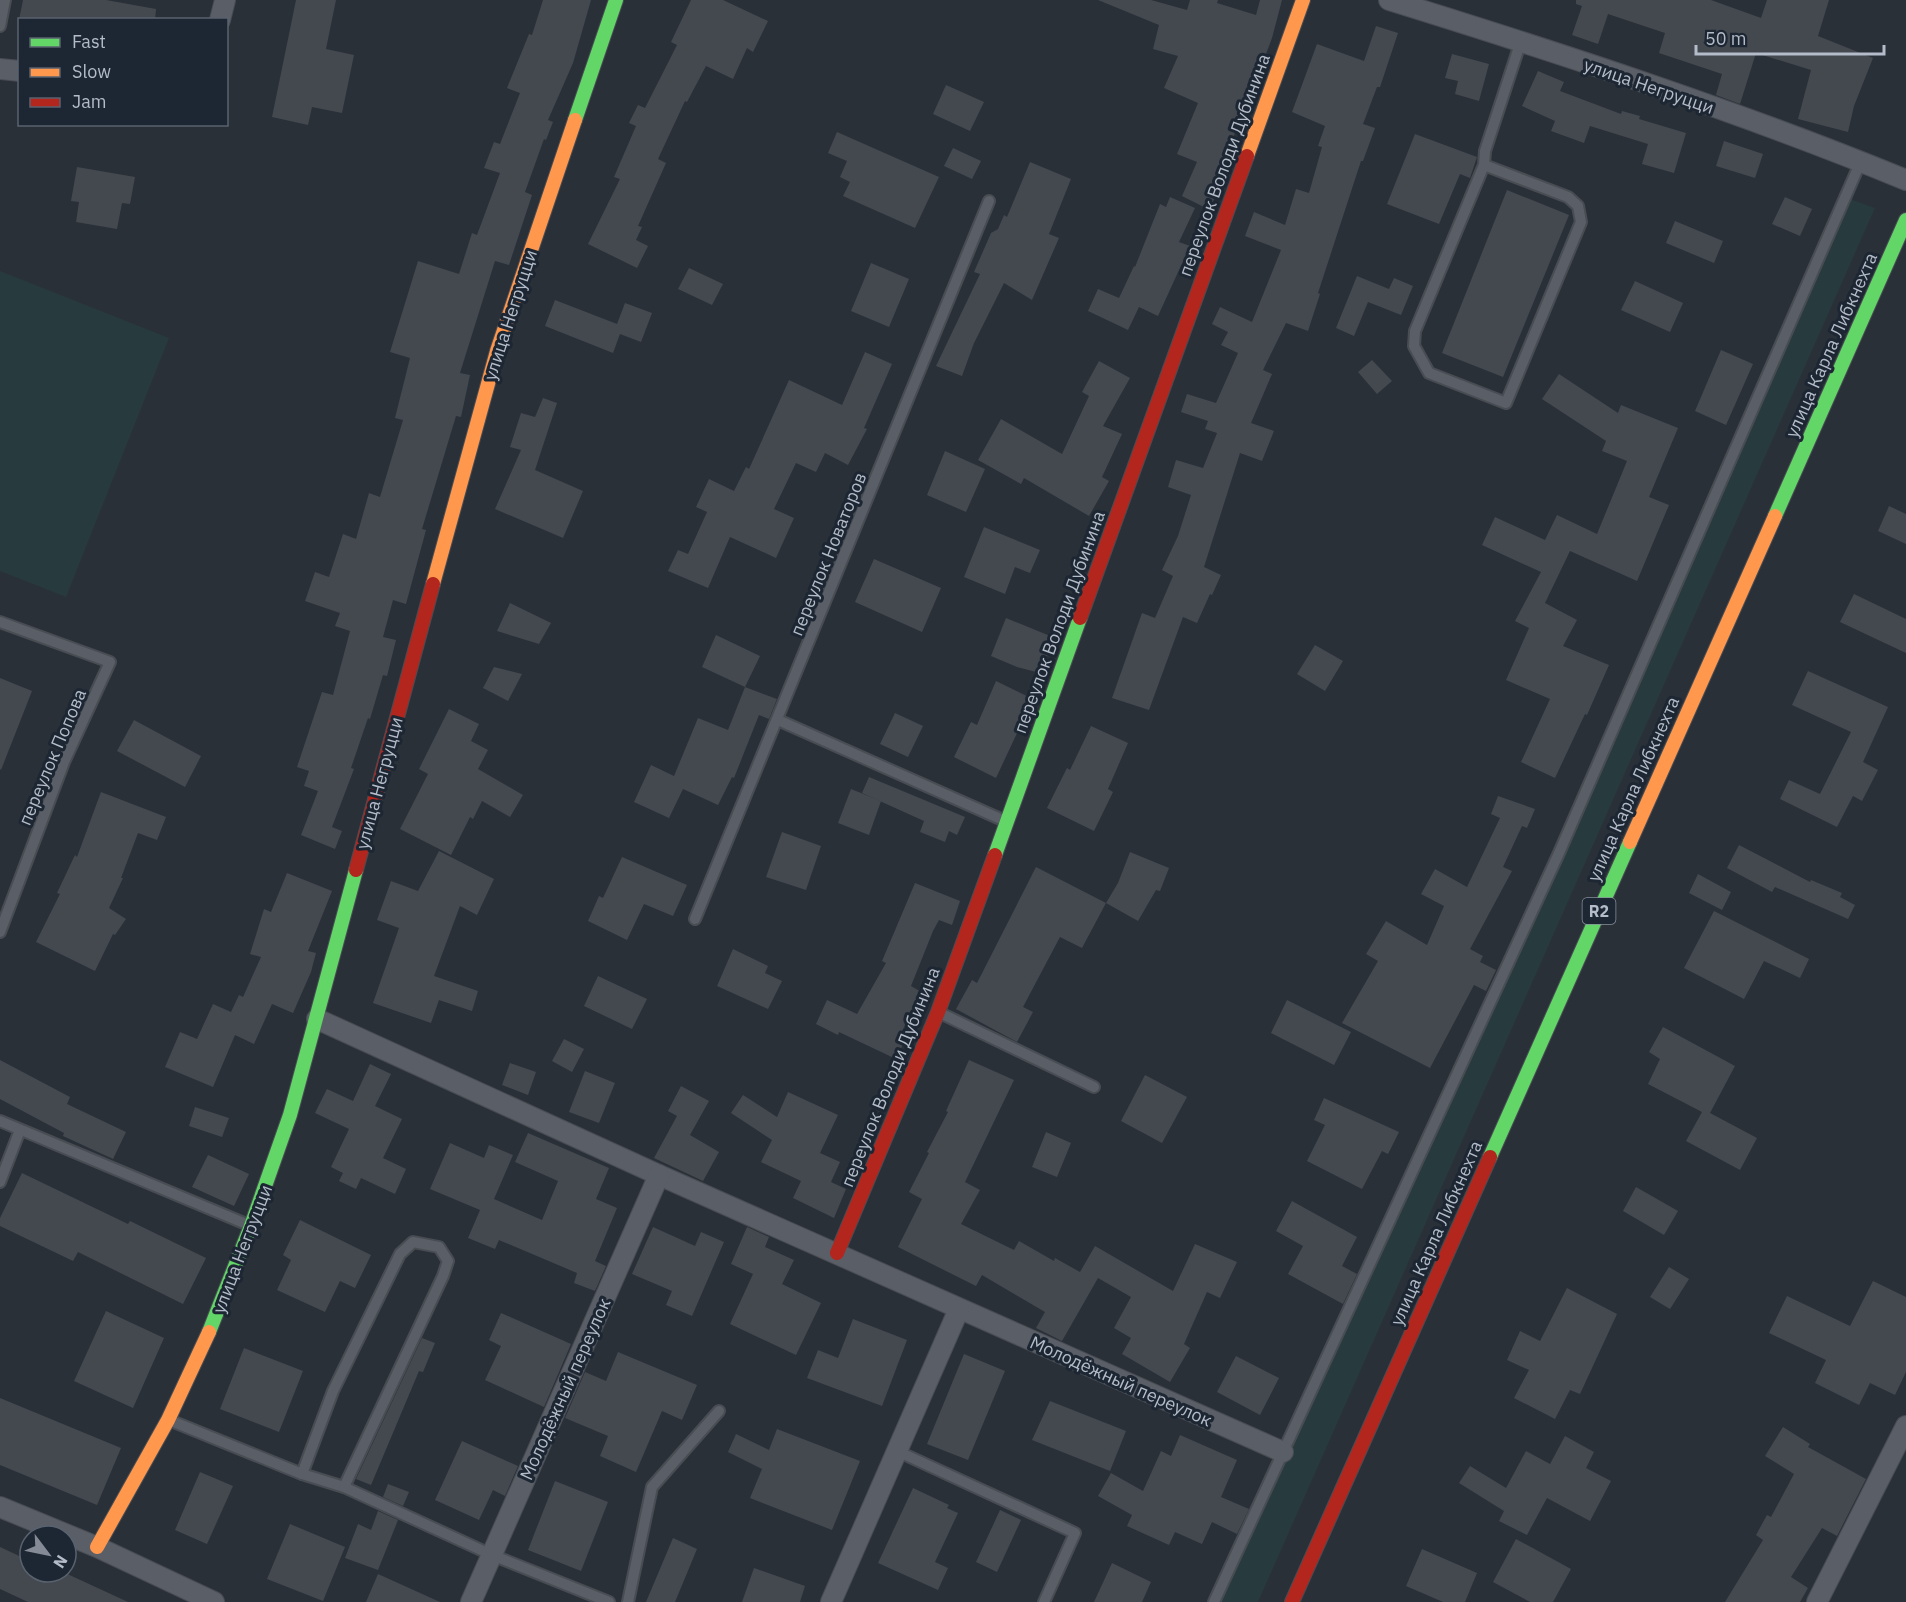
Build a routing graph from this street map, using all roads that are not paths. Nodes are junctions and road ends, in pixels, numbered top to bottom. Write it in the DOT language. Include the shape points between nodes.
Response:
graph roads {
  1 [pos="5,0"];
  2 [pos="225,0"];
  3 [pos="616,0"];
  4 [pos="1303,0"];
  5 [pos="1389,0"];
  6 [pos="220,18"];
  7 [pos="0,26"];
  8 [pos="1521,41"];
  9 [pos="0,69"];
  10 [pos="18,71"];
  11 [pos="1861,161"];
  12 [pos="1484,165"];
  13 [pos="1906,180"];
  14 [pos="989,201"];
  15 [pos="1906,220"];
  16 [pos="0,622"];
  17 [pos="778,720"];
  18 [pos="1006,821"];
  19 [pos="695,920"];
  20 [pos="0,932"];
  21 [pos="938,1012"];
  22 [pos="317,1019"];
  23 [pos="1094,1087"];
  24 [pos="0,1121"];
  25 [pos="20,1130"];
  26 [pos="659,1175"];
  27 [pos="0,1182"];
  28 [pos="251,1226"];
  29 [pos="837,1252"];
  30 [pos="959,1309"];
  31 [pos="719,1411"];
  32 [pos="168,1420"];
  33 [pos="1906,1426"];
  34 [pos="897,1451"];
  35 [pos="1283,1452"];
  36 [pos="302,1474"];
  37 [pos="344,1487"];
  38 [pos="0,1506"];
  39 [pos="97,1547"];
  40 [pos="492,1555"];
  41 [pos="214,1602"];
  42 [pos="471,1602"];
  43 [pos="609,1602"];
  44 [pos="628,1602"];
  45 [pos="831,1602"];
  46 [pos="1044,1602"];
  47 [pos="1214,1602"];
  48 [pos="1292,1602"];
  49 [pos="1817,1602"];
  1 -- 7 [label="lane"];
  2 -- 6 [label="street"];
  3 -- 22 [label="street, улица Негруцци" via="497,351"];
  4 -- 18 [label="street, переулок Володи Дубинина"];
  5 -- 8 [label="street, улица Негруцци"];
  8 -- 11 [label="street, улица Негруцци"];
  8 -- 12 [label="lane"];
  9 -- 10 [label="street"];
  11 -- 13 [label="street, улица Негруцци"];
  11 -- 35 [label="lane" via="1559,853"];
  12 -- 12 [label="lane" via="1415,331 1414,346 1429,374 1506,403 1581,222 1578,206 1568,197"];
  14 -- 17 [label="lane, переулок Новаторов"];
  15 -- 48 [label="street, улица Карла Либкнехта / R2"];
  16 -- 20 [label="lane, переулок Попова" via="110,662 64,762"];
  17 -- 18 [label="lane"];
  17 -- 19 [label="lane, переулок Новаторов"];
  18 -- 21 [label="street, переулок Володи Дубинина"];
  21 -- 23 [label="lane"];
  21 -- 29 [label="street, переулок Володи Дубинина"];
  22 -- 26 [label="street, Молодёжный переулок"];
  22 -- 28 [label="street, улица Негруцци" via="290,1115"];
  24 -- 25 [label="lane"];
  25 -- 27 [label="lane"];
  25 -- 28 [label="lane"];
  26 -- 29 [label="street, Молодёжный переулок"];
  26 -- 40 [label="street, Молодёжный переулок"];
  28 -- 32 [label="street, улица Негруцци" via="216,1318"];
  29 -- 30 [label="street, Молодёжный переулок"];
  30 -- 34 [label="street"];
  30 -- 35 [label="street, Молодёжный переулок"];
  31 -- 44 [label="lane" via="652,1487"];
  32 -- 36 [label="lane"];
  32 -- 39 [label="street, улица Негруцци"];
  33 -- 49 [label="street"];
  34 -- 45 [label="street"];
  34 -- 46 [label="lane" via="1076,1533"];
  35 -- 47 [label="lane"];
  36 -- 37 [label="lane"];
  36 -- 37 [label="lane" via="333,1391 400,1254 412,1242 440,1247 448,1261 443,1276"];
  37 -- 40 [label="lane"];
  38 -- 39 [label="street"];
  39 -- 41 [label="street"];
  40 -- 42 [label="street, Молодёжный переулок"];
  40 -- 43 [label="lane"];
}
